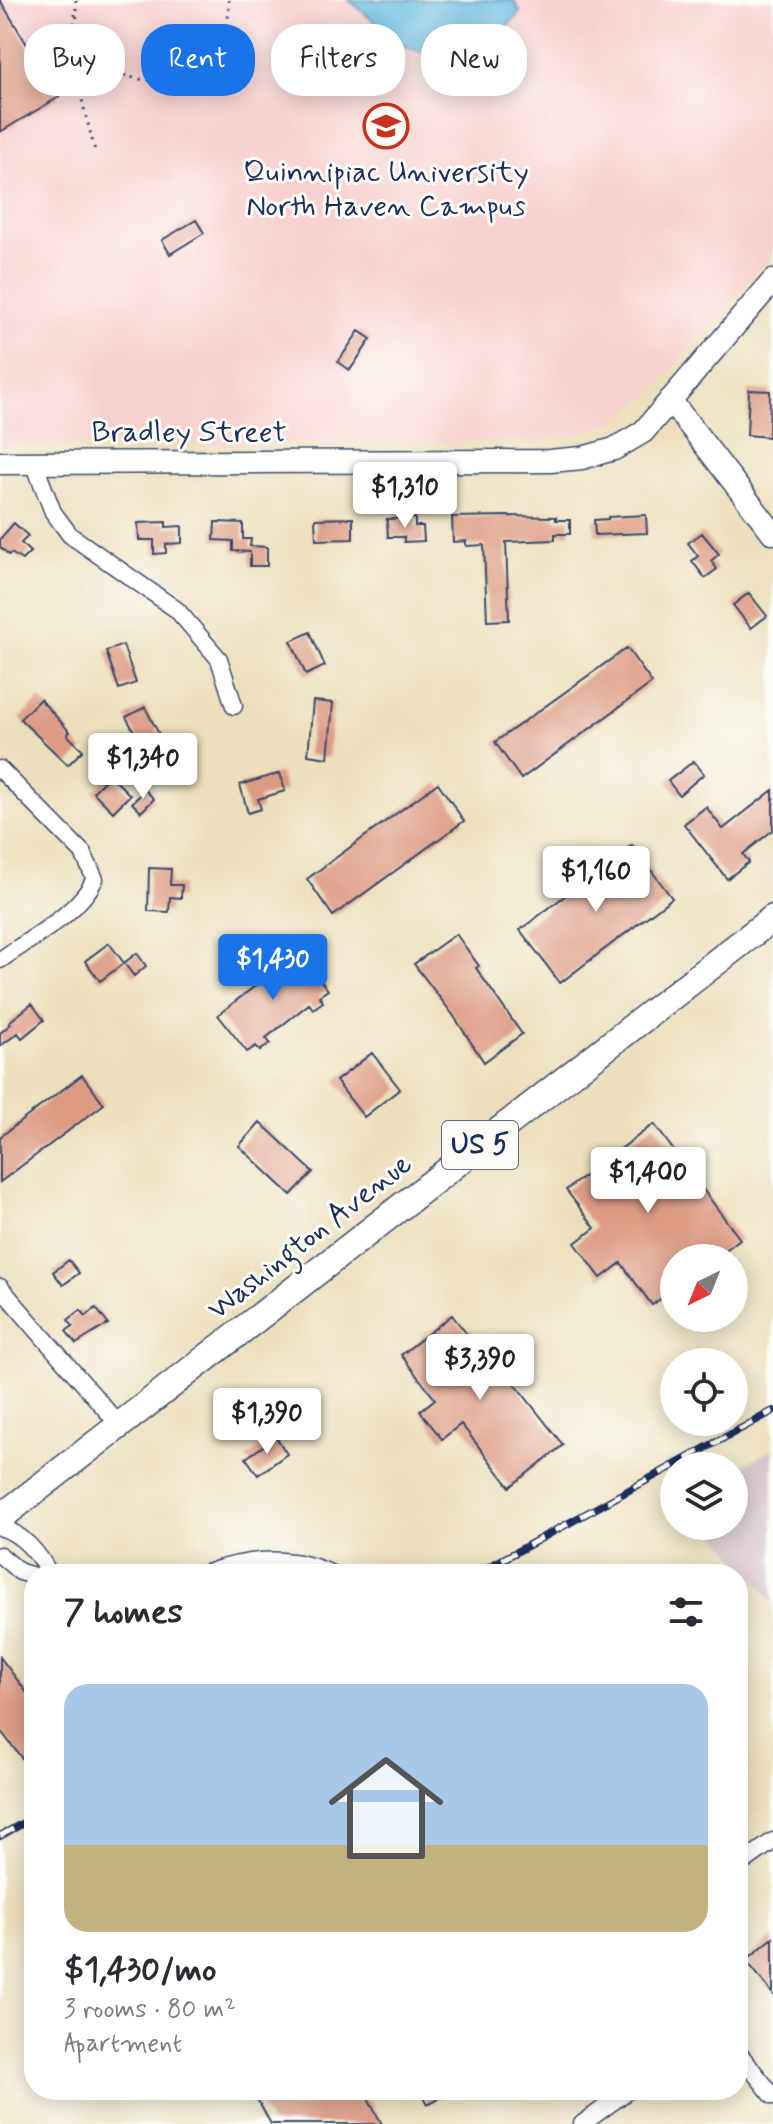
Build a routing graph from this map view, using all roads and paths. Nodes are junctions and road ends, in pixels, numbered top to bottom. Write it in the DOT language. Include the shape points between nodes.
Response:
graph roads {
  1 [pos="76,0"];
  2 [pos="229,0"];
  3 [pos="75,10"];
  4 [pos="95,151"];
  5 [pos="773,281"];
  6 [pos="670,400"];
  7 [pos="0,463"];
  8 [pos="34,463"];
  9 [pos="773,533"];
  10 [pos="234,706"];
  11 [pos="0,769"];
  12 [pos="773,918"];
  13 [pos="0,960"];
  14 [pos="0,1287"];
  15 [pos="120,1426"];
  16 [pos="0,1518"];
  17 [pos="0,1527"];
  18 [pos="0,1555"];
  19 [pos="43,1564"];
  20 [pos="237,1564"];
  21 [pos="306,1564"];
  22 [pos="24,1573"];
  23 [pos="773,1841"];
  24 [pos="748,1859"];
  25 [pos="748,2065"];
  26 [pos="773,2096"];
  27 [pos="615,2100"];
  28 [pos="582,2124"];
  1 -- 3 [label="path"];
  2 -- 3 [label="path" via="228,20 215,49 193,70 163,80 132,79 104,64 84,40"];
  3 -- 4 [label="path" via="71,57"];
  5 -- 6 [label="street, Bradley Street"];
  6 -- 8 [label="street, Bradley Street" via="643,432 614,449 582,458"];
  6 -- 9 [label="street"];
  7 -- 8 [label="street, Bradley Street"];
  8 -- 10 [label="street" via="53,512 70,535 177,610 219,659"];
  11 -- 13 [label="street" via="83,853 95,879 89,892 60,918"];
  12 -- 15 [label="main road, Washington Avenue / US 5"];
  14 -- 15 [label="street"];
  15 -- 16 [label="main road, Washington Avenue / US 5"];
  17 -- 19 [label="street" via="16,1534"];
  18 -- 22 [label="street"];
  20 -- 21 [label="street"];
  23 -- 24 [label="street"];
  25 -- 26 [label="street"];
  27 -- 28 [label="street"];
}
